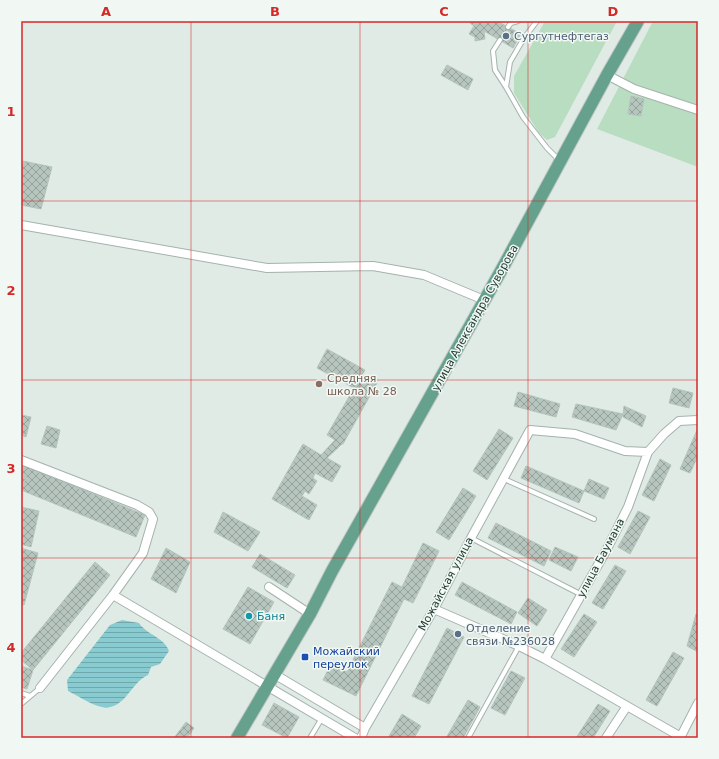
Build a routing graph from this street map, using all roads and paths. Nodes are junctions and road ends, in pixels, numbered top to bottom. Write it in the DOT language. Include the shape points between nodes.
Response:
graph roads {
  1 [pos="518,21"];
  2 [pos="538,21"];
  3 [pos="638,21"];
  4 [pos="508,27"];
  5 [pos="500,40"];
  6 [pos="607,75"];
  7 [pos="506,87"];
  8 [pos="698,110"];
  9 [pos="560,160"];
  10 [pos="21,225"];
  11 [pos="484,300"];
  12 [pos="698,420"];
  13 [pos="648,452"];
  14 [pos="21,460"];
  15 [pos="503,479"];
  16 [pos="594,519"];
  17 [pos="471,538"];
  18 [pos="269,588"];
  19 [pos="113,595"];
  20 [pos="582,595"];
  21 [pos="434,609"];
  22 [pos="310,614"];
  23 [pos="519,646"];
  24 [pos="545,659"];
  25 [pos="274,674"];
  26 [pos="268,686"];
  27 [pos="40,688"];
  28 [pos="21,693"];
  29 [pos="30,696"];
  30 [pos="698,703"];
  31 [pos="21,704"];
  32 [pos="627,706"];
  33 [pos="322,718"];
  34 [pos="366,728"];
  35 [pos="238,738"];
  36 [pos="310,738"];
  37 [pos="355,738"];
  38 [pos="361,738"];
  39 [pos="468,738"];
  40 [pos="606,738"];
  41 [pos="681,738"];
  1 -- 4 [label="lane"];
  2 -- 7 [label="lane" via="510,62"];
  3 -- 6 [label="main road, улица Александра Суворова"];
  5 -- 7 [label="lane" via="493,51 495,70"];
  6 -- 8 [label="street" via="634,89"];
  6 -- 9 [label="main road, улица Александра Суворова"];
  7 -- 9 [label="lane" via="546,148"];
  9 -- 11 [label="main road, улица Александра Суворова"];
  10 -- 11 [label="street" via="267,268 373,266 424,275"];
  11 -- 22 [label="main road, улица Александра Суворова"];
  12 -- 13 [label="street" via="679,421"];
  13 -- 15 [label="street, Можайская улица" via="625,451 574,434 530,430"];
  13 -- 20 [label="street, улица Баумана" via="628,507"];
  14 -- 19 [label="street" via="149,512 153,519 143,554"];
  15 -- 16 [label="lane"];
  15 -- 17 [label="street, Можайская улица"];
  17 -- 20 [label="lane"];
  17 -- 21 [label="street, Можайская улица"];
  18 -- 22 [label="street"];
  19 -- 26 [label="street"];
  19 -- 27 [label="street"];
  20 -- 24 [label="street, улица Баумана"];
  21 -- 23 [label="street"];
  21 -- 34 [label="street, Можайская улица"];
  22 -- 25 [label="main road, улица Александра Суворова"];
  23 -- 24 [label="street"];
  23 -- 39 [label="lane"];
  24 -- 32 [label="street"];
  25 -- 26 [label="main road, улица Александра Суворова"];
  25 -- 34 [label="street"];
  26 -- 33 [label="street"];
  26 -- 35 [label="main road, улица Александра Суворова"];
  27 -- 29 [label="lane"];
  28 -- 29 [label="lane"];
  29 -- 31 [label="lane"];
  30 -- 41 [label="street"];
  32 -- 40 [label="street"];
  32 -- 41 [label="street"];
  33 -- 36 [label="lane"];
  33 -- 37 [label="street"];
  34 -- 38 [label="street, Можайская улица"];
}
